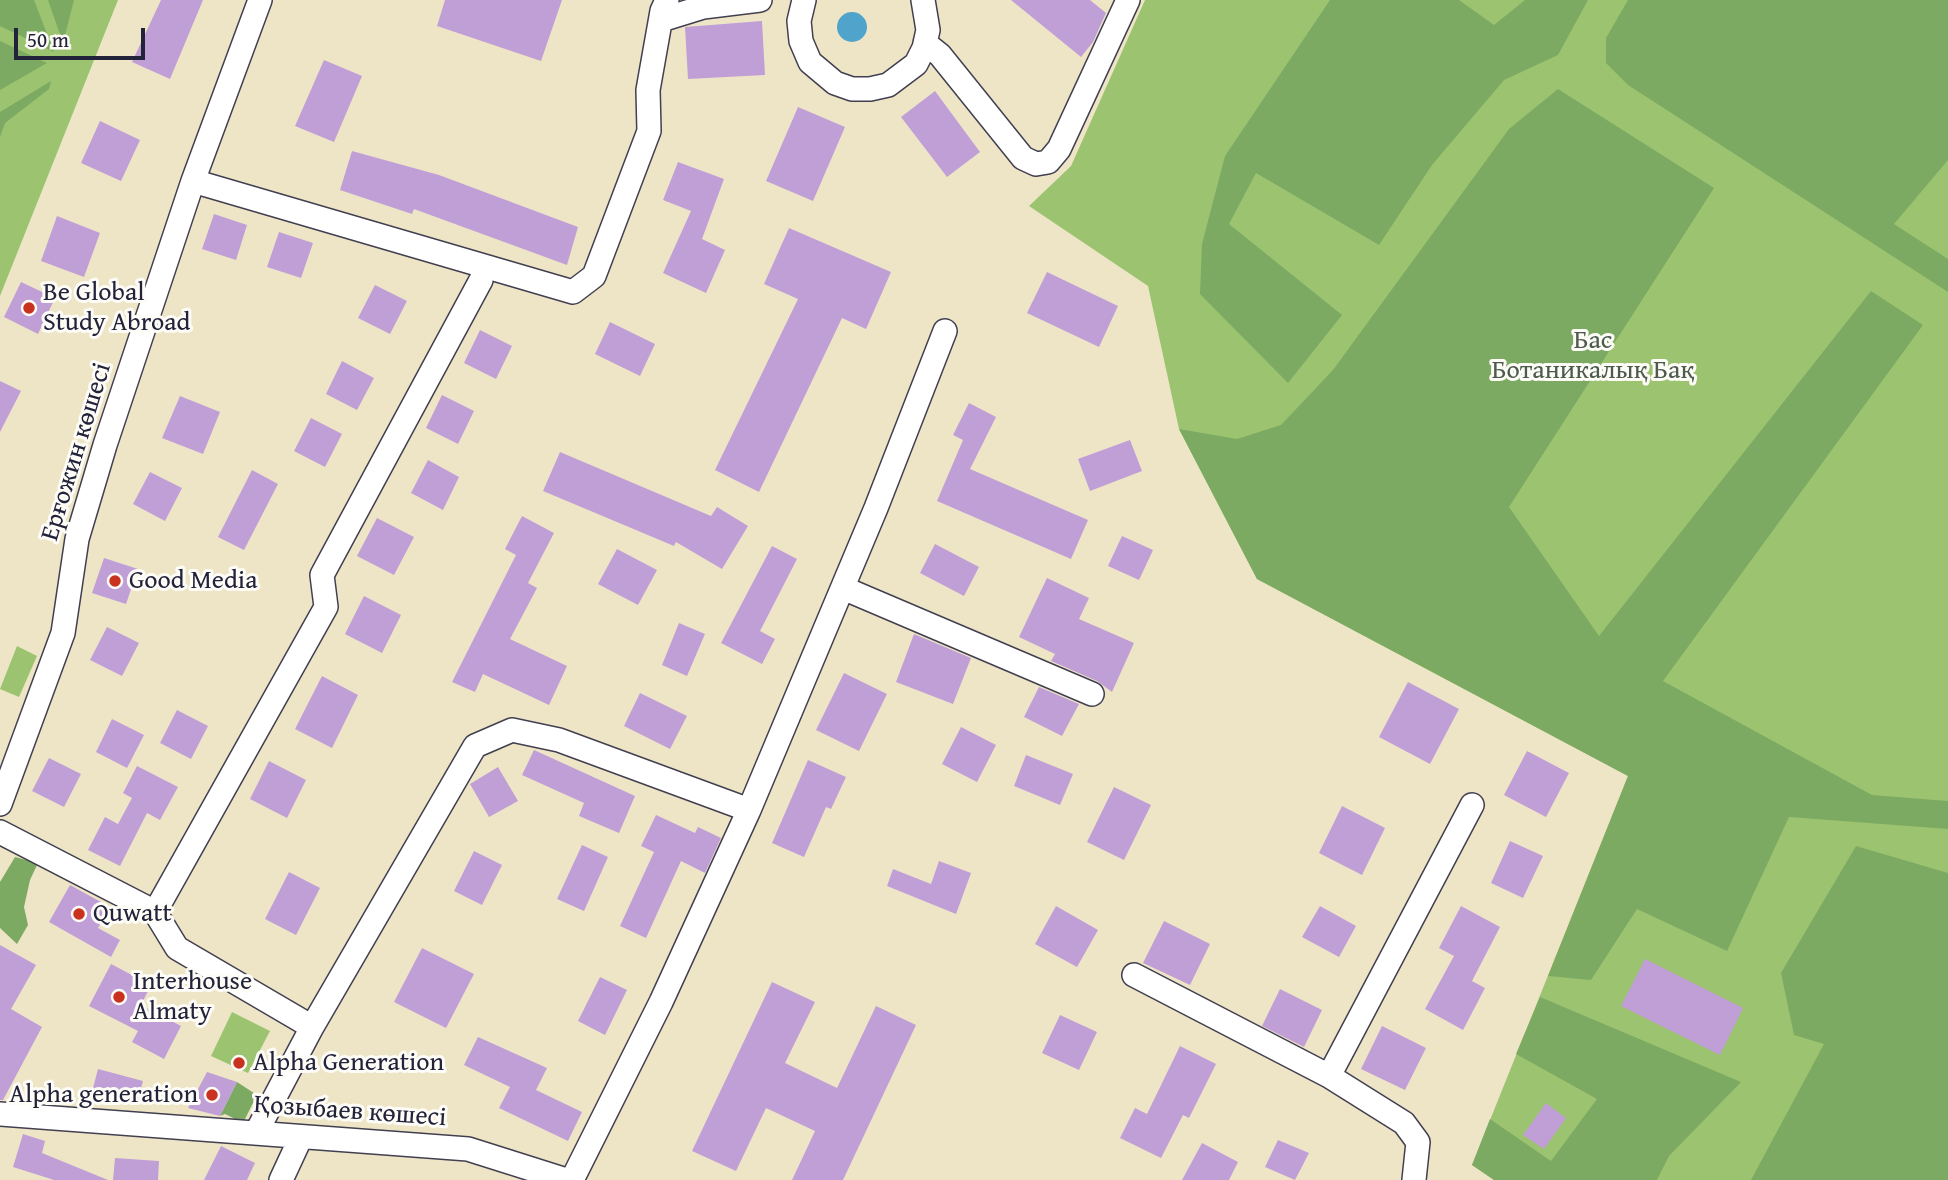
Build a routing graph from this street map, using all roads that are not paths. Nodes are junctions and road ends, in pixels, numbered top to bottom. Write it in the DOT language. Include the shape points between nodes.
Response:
graph roads {
  1 [pos="260,0"];
  2 [pos="760,0"];
  3 [pos="923,0"];
  4 [pos="801,1"];
  5 [pos="1122,3"];
  6 [pos="664,10"];
  7 [pos="925,43"];
  8 [pos="193,181"];
  9 [pos="481,280"];
  10 [pos="945,331"];
  11 [pos="842,588"];
  12 [pos="1093,694"];
  13 [pos="0,804"];
  14 [pos="1472,805"];
  15 [pos="750,810"];
  16 [pos="0,832"];
  17 [pos="155,912"];
  18 [pos="1134,975"];
  19 [pos="313,1027"];
  20 [pos="1329,1076"];
  21 [pos="0,1114"];
  22 [pos="256,1133"];
  23 [pos="301,1137"];
  24 [pos="281,1180"];
  25 [pos="566,1180"];
  26 [pos="572,1180"];
  27 [pos="1414,1180"];
  1 -- 8 [label="street, Ерғожин көшесі"];
  2 -- 6 [label="street"];
  3 -- 7 [label="street" via="928,15"];
  4 -- 7 [label="street" via="801,41 810,62 835,83 852,89 887,85 916,64"];
  5 -- 7 [label="street" via="1059,149 1048,162 1036,164 1023,158 940,55"];
  6 -- 8 [label="street" via="648,90 649,131 594,276 573,292"];
  8 -- 13 [label="street, Ерғожин көшесі" via="77,539 64,633"];
  9 -- 17 [label="street" via="322,575 326,607"];
  10 -- 11 [label="street"];
  11 -- 12 [label="street"];
  11 -- 15 [label="street"];
  14 -- 20 [label="street"];
  15 -- 19 [label="street" via="559,740 512,730 475,746"];
  15 -- 26 [label="street"];
  16 -- 17 [label="street"];
  17 -- 19 [label="street" via="177,948"];
  18 -- 20 [label="street"];
  19 -- 22 [label="street"];
  20 -- 27 [label="street" via="1404,1123 1418,1142"];
  21 -- 22 [label="street, Қозыбаев көшесі"];
  22 -- 23 [label="street, Қозыбаев көшесі"];
  23 -- 24 [label="street"];
  23 -- 25 [label="street, Қозыбаев көшесі" via="468,1149"];
}
